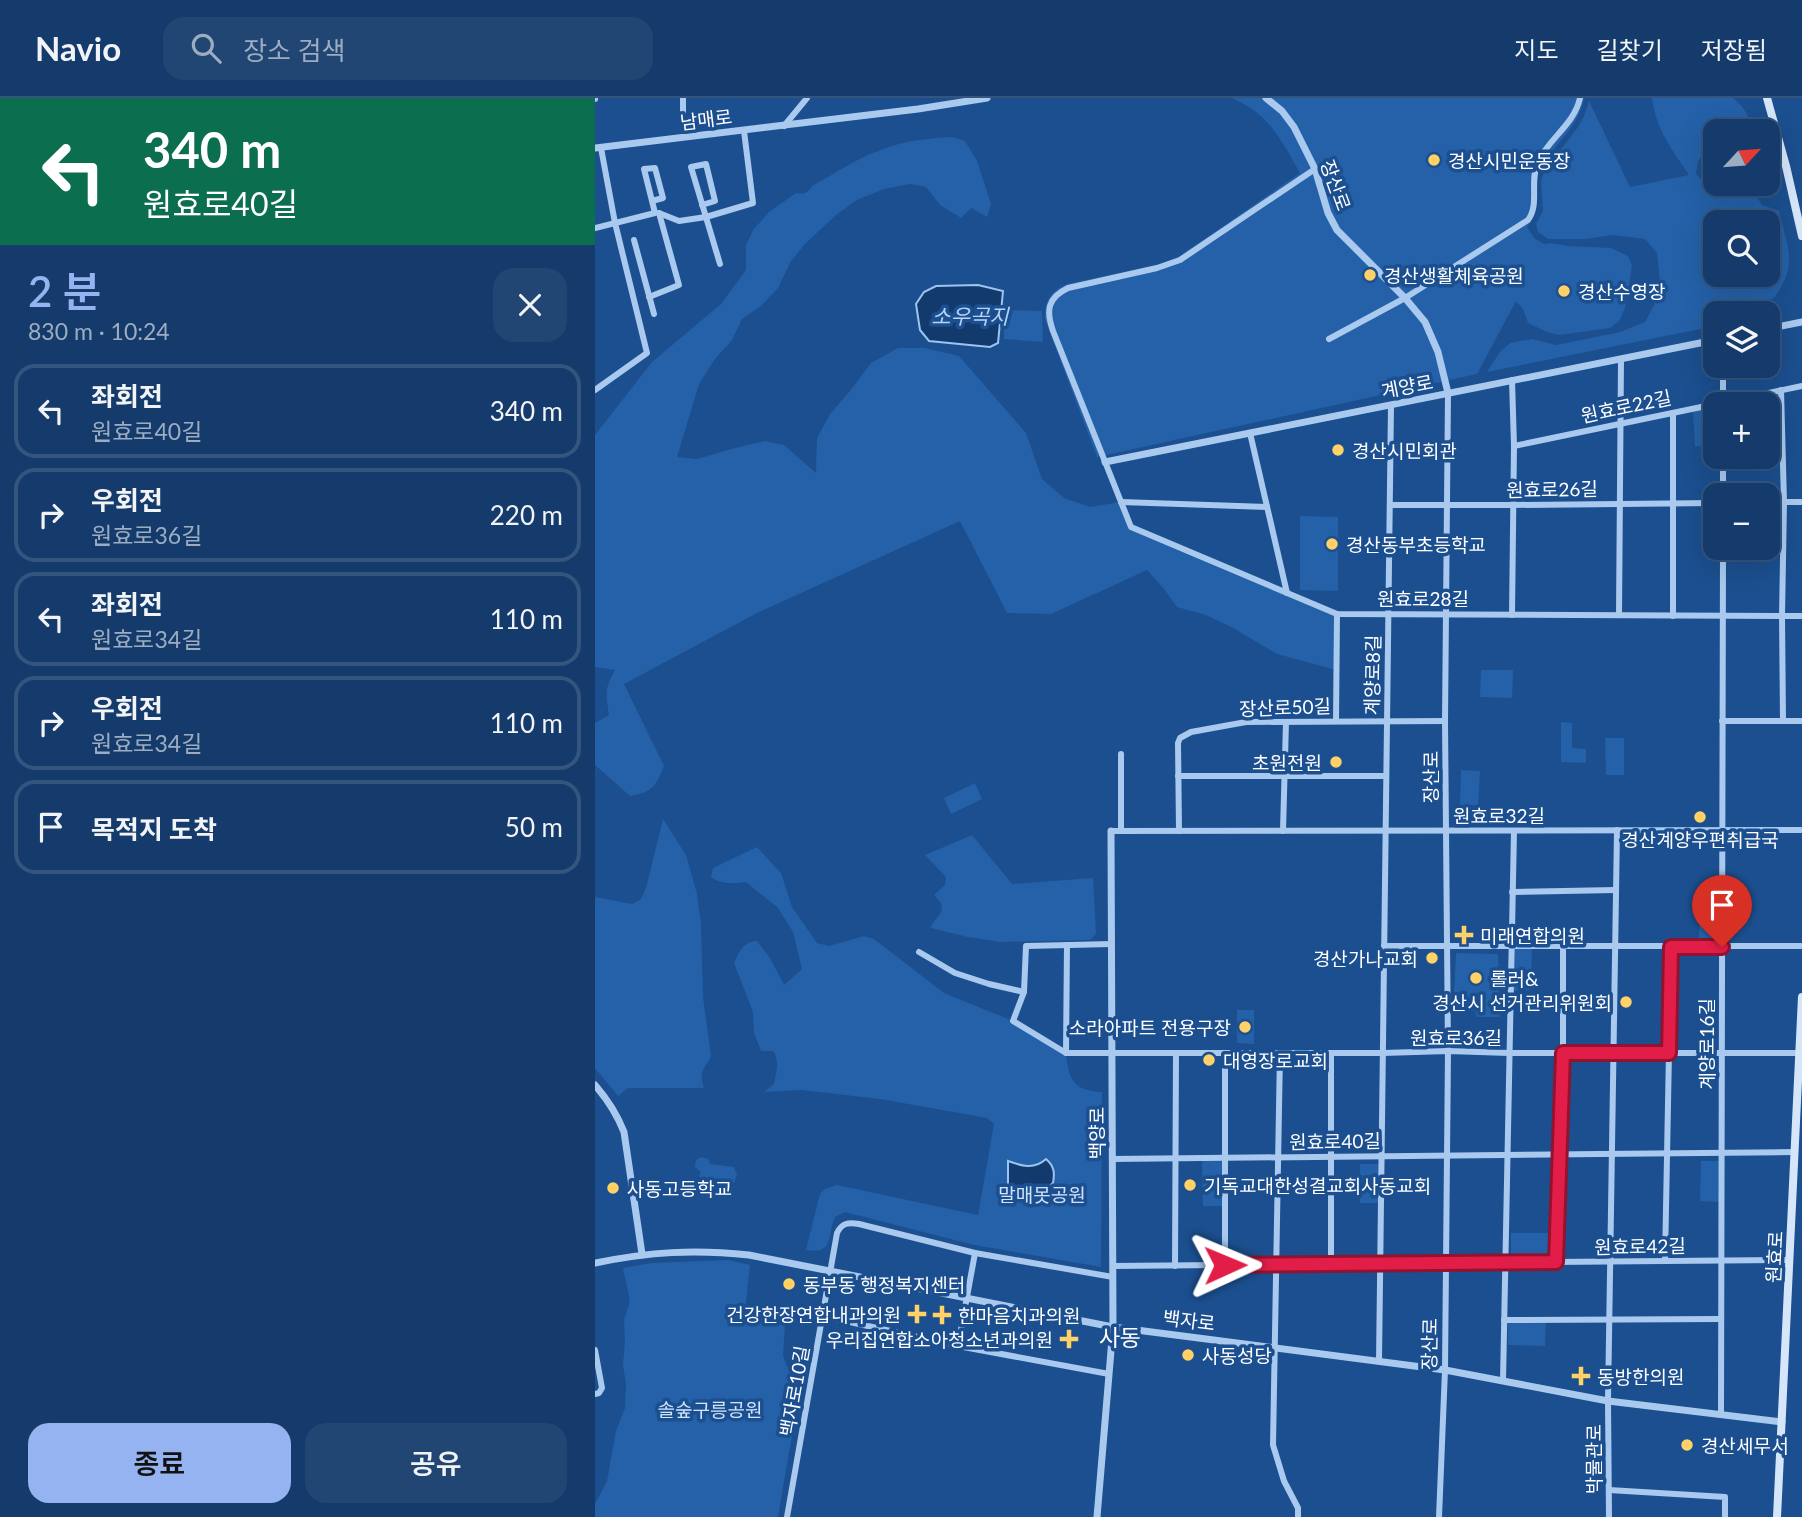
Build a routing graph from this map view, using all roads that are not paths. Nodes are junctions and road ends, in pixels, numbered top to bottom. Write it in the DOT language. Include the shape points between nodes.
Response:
graph roads {
  1 [pos="683,98"];
  2 [pos="807,98"];
  3 [pos="988,98"];
  4 [pos="1266,98"];
  5 [pos="1580,98"];
  6 [pos="1767,98"];
  7 [pos="683,120"];
  8 [pos="784,125"];
  9 [pos="744,131"];
  10 [pos="598,148"];
  11 [pos="1315,169"];
  12 [pos="652,201"];
  13 [pos="702,205"];
  14 [pos="657,213"];
  15 [pos="706,217"];
  16 [pos="615,223"];
  17 [pos="595,228"];
  18 [pos="1802,236"];
  19 [pos="634,240"];
  20 [pos="720,264"];
  21 [pos="649,297"];
  22 [pos="1405,298"];
  23 [pos="654,314"];
  24 [pos="1802,322"];
  25 [pos="1780,326"];
  26 [pos="1329,340"];
  27 [pos="1703,342"];
  28 [pos="1621,359"];
  29 [pos="1512,380"];
  30 [pos="1802,386"];
  31 [pos="595,390"];
  32 [pos="1781,390"];
  33 [pos="1772,392"];
  34 [pos="1448,393"];
  35 [pos="1391,405"];
  36 [pos="1703,407"];
  37 [pos="1673,413"];
  38 [pos="1621,424"];
  39 [pos="1250,433"];
  40 [pos="1514,446"];
  41 [pos="1105,462"];
  42 [pos="1121,502"];
  43 [pos="1780,502"];
  44 [pos="1784,502"];
  45 [pos="1802,502"];
  46 [pos="1673,503"];
  47 [pos="1703,503"];
  48 [pos="1620,504"];
  49 [pos="1390,505"];
  50 [pos="1446,505"];
  51 [pos="1512,505"];
  52 [pos="1267,506"];
  53 [pos="1723,560"];
  54 [pos="1287,593"];
  55 [pos="1447,613"];
  56 [pos="1337,614"];
  57 [pos="1388,614"];
  58 [pos="1511,615"];
  59 [pos="1619,615"];
  60 [pos="1673,616"];
  61 [pos="1723,616"];
  62 [pos="1782,616"];
  63 [pos="1802,616"];
  64 [pos="1722,720"];
  65 [pos="1336,721"];
  66 [pos="1445,721"];
  67 [pos="1783,721"];
  68 [pos="1802,721"];
  69 [pos="1286,722"];
  70 [pos="1387,722"];
  71 [pos="1121,754"];
  72 [pos="1178,776"];
  73 [pos="1284,776"];
  74 [pos="1386,776"];
  75 [pos="1617,830"];
  76 [pos="1722,830"];
  77 [pos="1802,830"];
  78 [pos="1111,831"];
  79 [pos="1121,831"];
  80 [pos="1179,831"];
  81 [pos="1283,831"];
  82 [pos="1385,831"];
  83 [pos="1446,831"];
  84 [pos="1514,831"];
  85 [pos="1616,890"];
  86 [pos="1513,892"];
  87 [pos="1112,944"];
  88 [pos="1067,945"];
  89 [pos="1384,946"];
  90 [pos="1448,947"];
  91 [pos="1511,947"];
  92 [pos="1563,947"];
  93 [pos="1615,947"];
  94 [pos="1671,947"];
  95 [pos="1722,947"];
  96 [pos="1802,947"];
  97 [pos="919,952"];
  98 [pos="1024,992"];
  99 [pos="1802,998"];
  100 [pos="1448,1051"];
  101 [pos="1066,1053"];
  102 [pos="1112,1053"];
  103 [pos="1176,1053"];
  104 [pos="1225,1053"];
  105 [pos="1280,1053"];
  106 [pos="1331,1053"];
  107 [pos="1383,1053"];
  108 [pos="1509,1053"];
  109 [pos="1563,1053"];
  110 [pos="1614,1053"];
  111 [pos="1669,1053"];
  112 [pos="1721,1053"];
  113 [pos="1801,1053"];
  114 [pos="595,1085"];
  115 [pos="1721,1153"];
  116 [pos="1795,1153"];
  117 [pos="1612,1154"];
  118 [pos="1667,1154"];
  119 [pos="1446,1155"];
  120 [pos="1507,1155"];
  121 [pos="1559,1155"];
  122 [pos="1381,1156"];
  123 [pos="1278,1157"];
  124 [pos="1330,1157"];
  125 [pos="1176,1158"];
  126 [pos="1225,1158"];
  127 [pos="1112,1159"];
  128 [pos="975,1253"];
  129 [pos="642,1254"];
  130 [pos="1790,1260"];
  131 [pos="1665,1261"];
  132 [pos="1721,1261"];
  133 [pos="1556,1262"];
  134 [pos="1611,1262"];
  135 [pos="595,1263"];
  136 [pos="1446,1263"];
  137 [pos="1505,1263"];
  138 [pos="1331,1264"];
  139 [pos="1380,1264"];
  140 [pos="1225,1265"];
  141 [pos="1276,1265"];
  142 [pos="1113,1266"];
  143 [pos="1175,1266"];
  144 [pos="830,1269"];
  145 [pos="1113,1278"];
  146 [pos="966,1298"];
  147 [pos="823,1316"];
  148 [pos="1721,1319"];
  149 [pos="1504,1320"];
  150 [pos="1610,1320"];
  151 [pos="1113,1326"];
  152 [pos="958,1346"];
  153 [pos="1275,1347"];
  154 [pos="595,1350"];
  155 [pos="1378,1361"];
  156 [pos="1444,1370"];
  157 [pos="1109,1374"];
  158 [pos="1503,1381"];
  159 [pos="595,1394"];
  160 [pos="1608,1401"];
  161 [pos="1721,1415"];
  162 [pos="1782,1422"];
  163 [pos="1609,1490"];
  164 [pos="787,1517"];
  165 [pos="1097,1517"];
  166 [pos="1297,1517"];
  167 [pos="1439,1517"];
  168 [pos="1609,1517"];
  169 [pos="1725,1517"];
  170 [pos="1777,1517"];
  1 -- 7 [label="street"];
  2 -- 8 [label="street"];
  3 -- 8 [label="street, 남매로"];
  4 -- 11 [label="street, 장산로" via="1289,120"];
  5 -- 22 [label="street" via="1575,114 1538,162 1534,209 1528,220"];
  6 -- 18 [label="main road"];
  8 -- 9 [label="street, 남매로"];
  9 -- 10 [label="street, 남매로"];
  9 -- 15 [label="street" via="753,203"];
  10 -- 16 [label="street"];
  11 -- 22 [label="street, 장산로" via="1338,230"];
  11 -- 41 [label="street, 원효로28길" via="1180,260 1068,288 1053,299 1049,320"];
  12 -- 12 [label="street" via="644,169 655,168 663,198"];
  12 -- 14 [label="street"];
  13 -- 13 [label="street" via="691,167 706,164 715,201"];
  13 -- 15 [label="street"];
  14 -- 15 [label="street" via="679,220"];
  14 -- 16 [label="street"];
  14 -- 21 [label="street" via="679,285"];
  15 -- 20 [label="street"];
  16 -- 17 [label="street"];
  16 -- 31 [label="street" via="647,353"];
  19 -- 21 [label="street"];
  21 -- 23 [label="street"];
  22 -- 26 [label="street"];
  22 -- 34 [label="street, 장산로" via="1429,329"];
  24 -- 25 [label="street"];
  27 -- 28 [label="street, 계양로"];
  28 -- 29 [label="street, 계양로"];
  28 -- 38 [label="street"];
  29 -- 34 [label="street, 계양로"];
  29 -- 40 [label="street"];
  30 -- 32 [label="street, 원효로22길"];
  32 -- 33 [label="street, 원효로22길"];
  32 -- 44 [label="street"];
  34 -- 35 [label="street, 계양로"];
  34 -- 50 [label="street, 장산로"];
  35 -- 39 [label="street, 계양로"];
  35 -- 49 [label="street, 계양로8길"];
  36 -- 37 [label="street, 원효로22길"];
  37 -- 38 [label="street, 원효로22길"];
  37 -- 46 [label="street"];
  38 -- 40 [label="street, 원효로22길"];
  38 -- 48 [label="street"];
  39 -- 41 [label="street, 계양로"];
  39 -- 52 [label="street"];
  40 -- 51 [label="street"];
  41 -- 42 [label="street, 원효로28길"];
  42 -- 52 [label="street"];
  42 -- 54 [label="street, 원효로28길" via="1131,527"];
  43 -- 44 [label="street"];
  44 -- 45 [label="street"];
  44 -- 62 [label="street"];
  46 -- 47 [label="street, 원효로26길"];
  46 -- 48 [label="street, 원효로26길"];
  46 -- 60 [label="street"];
  48 -- 51 [label="street, 원효로26길"];
  48 -- 59 [label="street"];
  49 -- 50 [label="street, 원효로26길"];
  49 -- 57 [label="street, 계양로8길"];
  50 -- 51 [label="street, 원효로26길"];
  50 -- 55 [label="street, 장산로"];
  51 -- 58 [label="street"];
  52 -- 54 [label="street"];
  53 -- 61 [label="street, 계양로16길"];
  54 -- 56 [label="street, 원효로28길"];
  55 -- 57 [label="street, 원효로28길"];
  55 -- 58 [label="street, 원효로28길"];
  55 -- 66 [label="street, 장산로"];
  56 -- 57 [label="street, 원효로28길"];
  56 -- 65 [label="street"];
  57 -- 70 [label="street, 계양로8길"];
  58 -- 59 [label="street, 원효로28길"];
  59 -- 60 [label="street, 원효로28길"];
  60 -- 61 [label="street, 원효로28길"];
  61 -- 62 [label="street, 원효로28길"];
  61 -- 64 [label="street, 계양로16길"];
  62 -- 63 [label="street, 원효로28길"];
  62 -- 67 [label="street"];
  64 -- 67 [label="street"];
  64 -- 76 [label="street, 계양로16길"];
  65 -- 69 [label="street, 장산로50길"];
  65 -- 70 [label="street, 장산로50길"];
  66 -- 70 [label="street, 장산로50길"];
  66 -- 83 [label="street, 장산로"];
  67 -- 68 [label="street"];
  69 -- 72 [label="street, 장산로50길" via="1246,722 1185,734 1178,743"];
  69 -- 73 [label="street"];
  70 -- 74 [label="street, 계양로8길"];
  71 -- 79 [label="street"];
  72 -- 73 [label="street"];
  72 -- 80 [label="street, 장산로50길"];
  73 -- 74 [label="street"];
  73 -- 81 [label="street"];
  74 -- 82 [label="street, 계양로8길"];
  75 -- 76 [label="street, 원효로32길"];
  75 -- 84 [label="street, 원효로32길"];
  75 -- 85 [label="street, 박물관로"];
  76 -- 77 [label="street, 원효로32길"];
  76 -- 95 [label="street, 계양로16길"];
  78 -- 79 [label="street, 원효로32길"];
  78 -- 87 [label="street, 백양로"];
  79 -- 80 [label="street, 원효로32길"];
  80 -- 81 [label="street, 원효로32길"];
  81 -- 82 [label="street, 원효로32길"];
  82 -- 83 [label="street, 원효로32길"];
  82 -- 89 [label="street, 계양로8길"];
  83 -- 84 [label="street, 원효로32길"];
  83 -- 90 [label="street, 장산로"];
  84 -- 86 [label="street"];
  85 -- 86 [label="street"];
  85 -- 93 [label="street, 박물관로"];
  86 -- 91 [label="street"];
  87 -- 88 [label="street"];
  87 -- 102 [label="street, 백양로"];
  88 -- 98 [label="street" via="1026,946"];
  88 -- 101 [label="street"];
  89 -- 90 [label="street"];
  89 -- 107 [label="street, 계양로8길"];
  90 -- 91 [label="street"];
  90 -- 100 [label="street, 장산로"];
  91 -- 92 [label="street"];
  91 -- 108 [label="street"];
  92 -- 93 [label="street"];
  92 -- 109 [label="street"];
  93 -- 94 [label="street"];
  93 -- 110 [label="street, 박물관로"];
  94 -- 95 [label="street"];
  94 -- 111 [label="street"];
  95 -- 96 [label="street"];
  95 -- 112 [label="street, 계양로16길"];
  97 -- 98 [label="street" via="955,973"];
  98 -- 101 [label="street" via="1013,1021"];
  99 -- 113 [label="main road, 원효로"];
  100 -- 107 [label="street, 원효로36길"];
  100 -- 108 [label="street, 원효로36길"];
  100 -- 119 [label="street, 장산로"];
  101 -- 102 [label="street, 원효로36길"];
  102 -- 103 [label="street, 원효로36길"];
  102 -- 127 [label="street, 백양로"];
  103 -- 104 [label="street, 원효로36길"];
  103 -- 125 [label="street"];
  104 -- 105 [label="street, 원효로36길"];
  104 -- 126 [label="street"];
  105 -- 106 [label="street, 원효로36길"];
  105 -- 123 [label="street"];
  106 -- 107 [label="street, 원효로36길"];
  106 -- 124 [label="street"];
  107 -- 122 [label="street, 계양로8길"];
  108 -- 109 [label="street, 원효로36길"];
  108 -- 120 [label="street"];
  109 -- 110 [label="street, 원효로36길"];
  109 -- 121 [label="street"];
  110 -- 111 [label="street, 원효로36길"];
  110 -- 117 [label="street, 박물관로"];
  111 -- 112 [label="street, 원효로36길"];
  111 -- 118 [label="street"];
  112 -- 113 [label="street, 원효로36길"];
  112 -- 115 [label="street, 계양로16길"];
  113 -- 116 [label="main road, 원효로"];
  114 -- 129 [label="street" via="610,1102 624,1132"];
  115 -- 116 [label="street, 원효로40길"];
  115 -- 118 [label="street, 원효로40길"];
  115 -- 132 [label="street, 계양로16길"];
  116 -- 130 [label="main road, 원효로"];
  117 -- 118 [label="street, 원효로40길"];
  117 -- 121 [label="street, 원효로40길"];
  117 -- 134 [label="street, 박물관로"];
  118 -- 131 [label="street"];
  119 -- 120 [label="street, 원효로40길"];
  119 -- 122 [label="street, 원효로40길"];
  119 -- 136 [label="street, 장산로"];
  120 -- 121 [label="street, 원효로40길"];
  120 -- 137 [label="street"];
  121 -- 133 [label="street"];
  122 -- 124 [label="street, 원효로40길"];
  122 -- 139 [label="street, 계양로8길"];
  123 -- 124 [label="street, 원효로40길"];
  123 -- 126 [label="street, 원효로40길"];
  123 -- 141 [label="street"];
  124 -- 138 [label="street"];
  125 -- 126 [label="street, 원효로40길"];
  125 -- 127 [label="street, 원효로40길"];
  125 -- 143 [label="street"];
  126 -- 140 [label="street"];
  127 -- 142 [label="street, 백양로"];
  128 -- 144 [label="street, 백자로10길" via="850,1222 837,1233"];
  128 -- 145 [label="street"];
  128 -- 146 [label="street"];
  129 -- 135 [label="street, 백자로"];
  129 -- 144 [label="street, 백자로" via="718,1251"];
  130 -- 132 [label="street, 원효로42길"];
  130 -- 162 [label="main road, 원효로"];
  131 -- 132 [label="street, 원효로42길"];
  131 -- 134 [label="street, 원효로42길"];
  132 -- 148 [label="street, 계양로16길"];
  133 -- 134 [label="street, 원효로42길"];
  133 -- 137 [label="street, 원효로42길"];
  134 -- 150 [label="street, 박물관로"];
  136 -- 137 [label="street, 원효로42길"];
  136 -- 139 [label="street, 원효로42길"];
  136 -- 156 [label="street, 장산로"];
  137 -- 149 [label="street"];
  138 -- 139 [label="street, 원효로42길"];
  138 -- 141 [label="street, 원효로42길"];
  139 -- 155 [label="street, 계양로8길"];
  140 -- 141 [label="street, 원효로42길"];
  140 -- 143 [label="street, 원효로42길"];
  141 -- 153 [label="street"];
  142 -- 143 [label="street, 원효로42길"];
  142 -- 145 [label="street, 백양로"];
  144 -- 146 [label="street, 백자로"];
  144 -- 147 [label="street, 백자로10길"];
  145 -- 151 [label="street, 백양로"];
  146 -- 151 [label="street, 백자로"];
  146 -- 152 [label="street"];
  147 -- 152 [label="street"];
  147 -- 164 [label="street, 백자로10길"];
  148 -- 150 [label="street"];
  148 -- 161 [label="street, 계양로16길"];
  149 -- 150 [label="street"];
  149 -- 158 [label="street"];
  150 -- 160 [label="street, 박물관로"];
  151 -- 153 [label="street, 백자로"];
  151 -- 157 [label="street, 백양로"];
  152 -- 157 [label="street"];
  153 -- 155 [label="street, 백자로"];
  153 -- 166 [label="street" via="1273,1445 1298,1508"];
  154 -- 159 [label="street" via="602,1388"];
  155 -- 156 [label="street, 백자로"];
  156 -- 158 [label="street, 백자로"];
  156 -- 167 [label="street, 장산로"];
  157 -- 165 [label="street, 백양로"];
  158 -- 160 [label="street, 백자로"];
  160 -- 161 [label="street, 백자로"];
  160 -- 163 [label="street, 박물관로"];
  161 -- 162 [label="street, 백자로"];
  162 -- 170 [label="main road, 원효로"];
  163 -- 168 [label="street, 박물관로"];
  163 -- 169 [label="street" via="1725,1497"];
}
